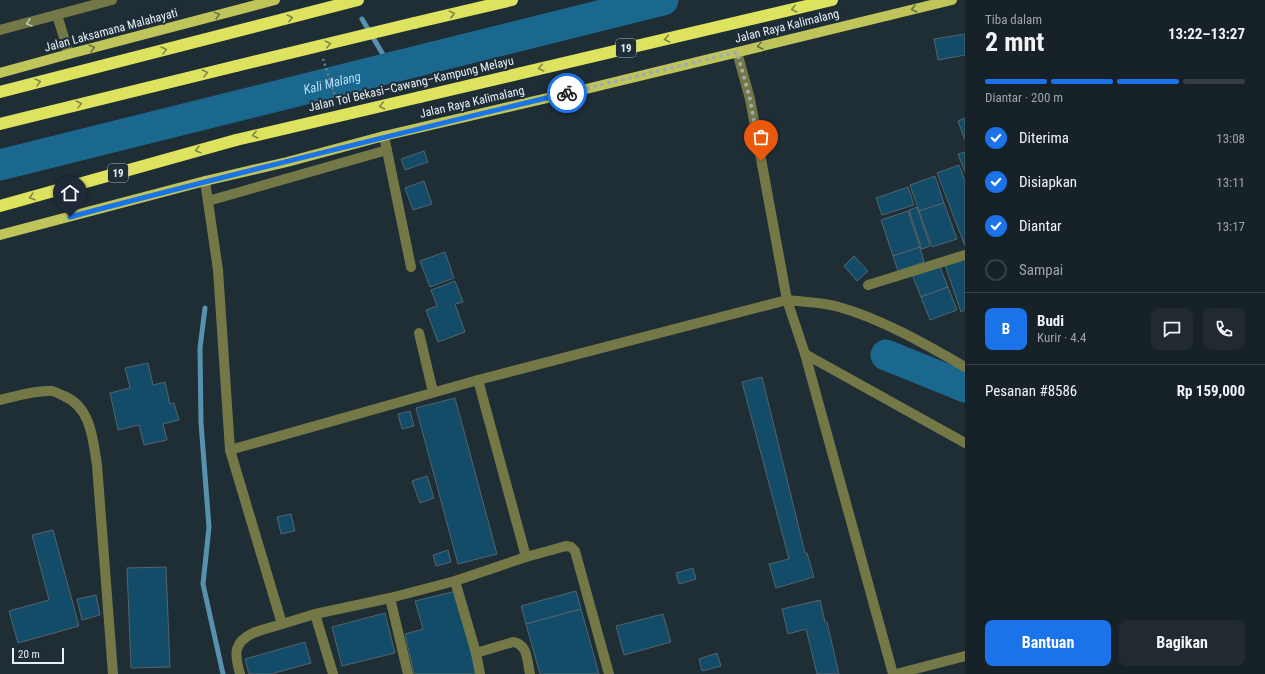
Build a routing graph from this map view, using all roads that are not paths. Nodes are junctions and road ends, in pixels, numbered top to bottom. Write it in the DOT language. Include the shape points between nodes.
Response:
graph roads {
  1 [pos="112,0"];
  2 [pos="275,0"];
  3 [pos="358,0"];
  4 [pos="512,0"];
  5 [pos="832,0"];
  6 [pos="952,0"];
  7 [pos="57,15"];
  8 [pos="0,30"];
  9 [pos="737,52"];
  10 [pos="69,54"];
  11 [pos="0,73"];
  12 [pos="0,92"];
  13 [pos="0,124"];
  14 [pos="384,136"];
  15 [pos="387,150"];
  16 [pos="205,181"];
  17 [pos="208,201"];
  18 [pos="0,206"];
  19 [pos="0,235"];
  20 [pos="965,255"];
  21 [pos="411,267"];
  22 [pos="868,285"];
  23 [pos="787,300"];
  24 [pos="419,333"];
  25 [pos="805,354"];
  26 [pos="965,366"];
  27 [pos="478,380"];
  28 [pos="433,392"];
  29 [pos="0,400"];
  30 [pos="965,443"];
  31 [pos="230,450"];
  32 [pos="526,557"];
  33 [pos="455,581"];
  34 [pos="390,598"];
  35 [pos="315,614"];
  36 [pos="282,624"];
  37 [pos="476,653"];
  38 [pos="965,656"];
  39 [pos="113,674"];
  40 [pos="240,674"];
  41 [pos="333,674"];
  42 [pos="408,674"];
  43 [pos="480,674"];
  44 [pos="530,674"];
  45 [pos="609,674"];
  46 [pos="894,674"];
  1 -- 7 [label="street"];
  10 -- 2 [label="main road, Jalan Laksamana Malahayati, one-way"];
  12 -- 3 [label="highway, one-way"];
  13 -- 4 [label="highway, one-way, bridge"];
  5 -- 18 [label="highway, Jalan Tol Bekasi–Cawang–Kampung Melayu / 19, one-way, bridge" via="236,140"];
  6 -- 9 [label="main road, Jalan Raya Kalimalang, one-way"];
  7 -- 8 [label="street, one-way"];
  7 -- 10 [label="street"];
  9 -- 14 [label="main road, Jalan Raya Kalimalang"];
  9 -- 23 [label="street" via="750,99"];
  10 -- 11 [label="main road, Jalan Laksamana Malahayati"];
  14 -- 15 [label="street"];
  14 -- 16 [label="main road, Jalan Raya Kalimalang"];
  15 -- 17 [label="street"];
  15 -- 21 [label="street"];
  16 -- 17 [label="street"];
  16 -- 19 [label="main road, Jalan Raya Kalimalang"];
  17 -- 31 [label="street" via="218,270"];
  20 -- 22 [label="street"];
  23 -- 25 [label="street"];
  23 -- 26 [label="street" via="839,307 867,317 910,336"];
  23 -- 27 [label="street"];
  24 -- 28 [label="street"];
  25 -- 30 [label="street"];
  25 -- 46 [label="street"];
  27 -- 28 [label="street"];
  27 -- 32 [label="street"];
  28 -- 31 [label="street"];
  29 -- 39 [label="street" via="54,391 79,406 87,420 96,465"];
  31 -- 36 [label="street"];
  32 -- 33 [label="street"];
  32 -- 45 [label="street" via="566,546 575,551"];
  33 -- 34 [label="street"];
  33 -- 37 [label="street"];
  34 -- 35 [label="street"];
  34 -- 42 [label="street"];
  35 -- 36 [label="street"];
  35 -- 41 [label="street"];
  36 -- 40 [label="street" via="248,635 242,641 237,649"];
  37 -- 43 [label="street"];
  37 -- 44 [label="street" via="513,642 518,643 525,650"];
  38 -- 46 [label="street"];
}
